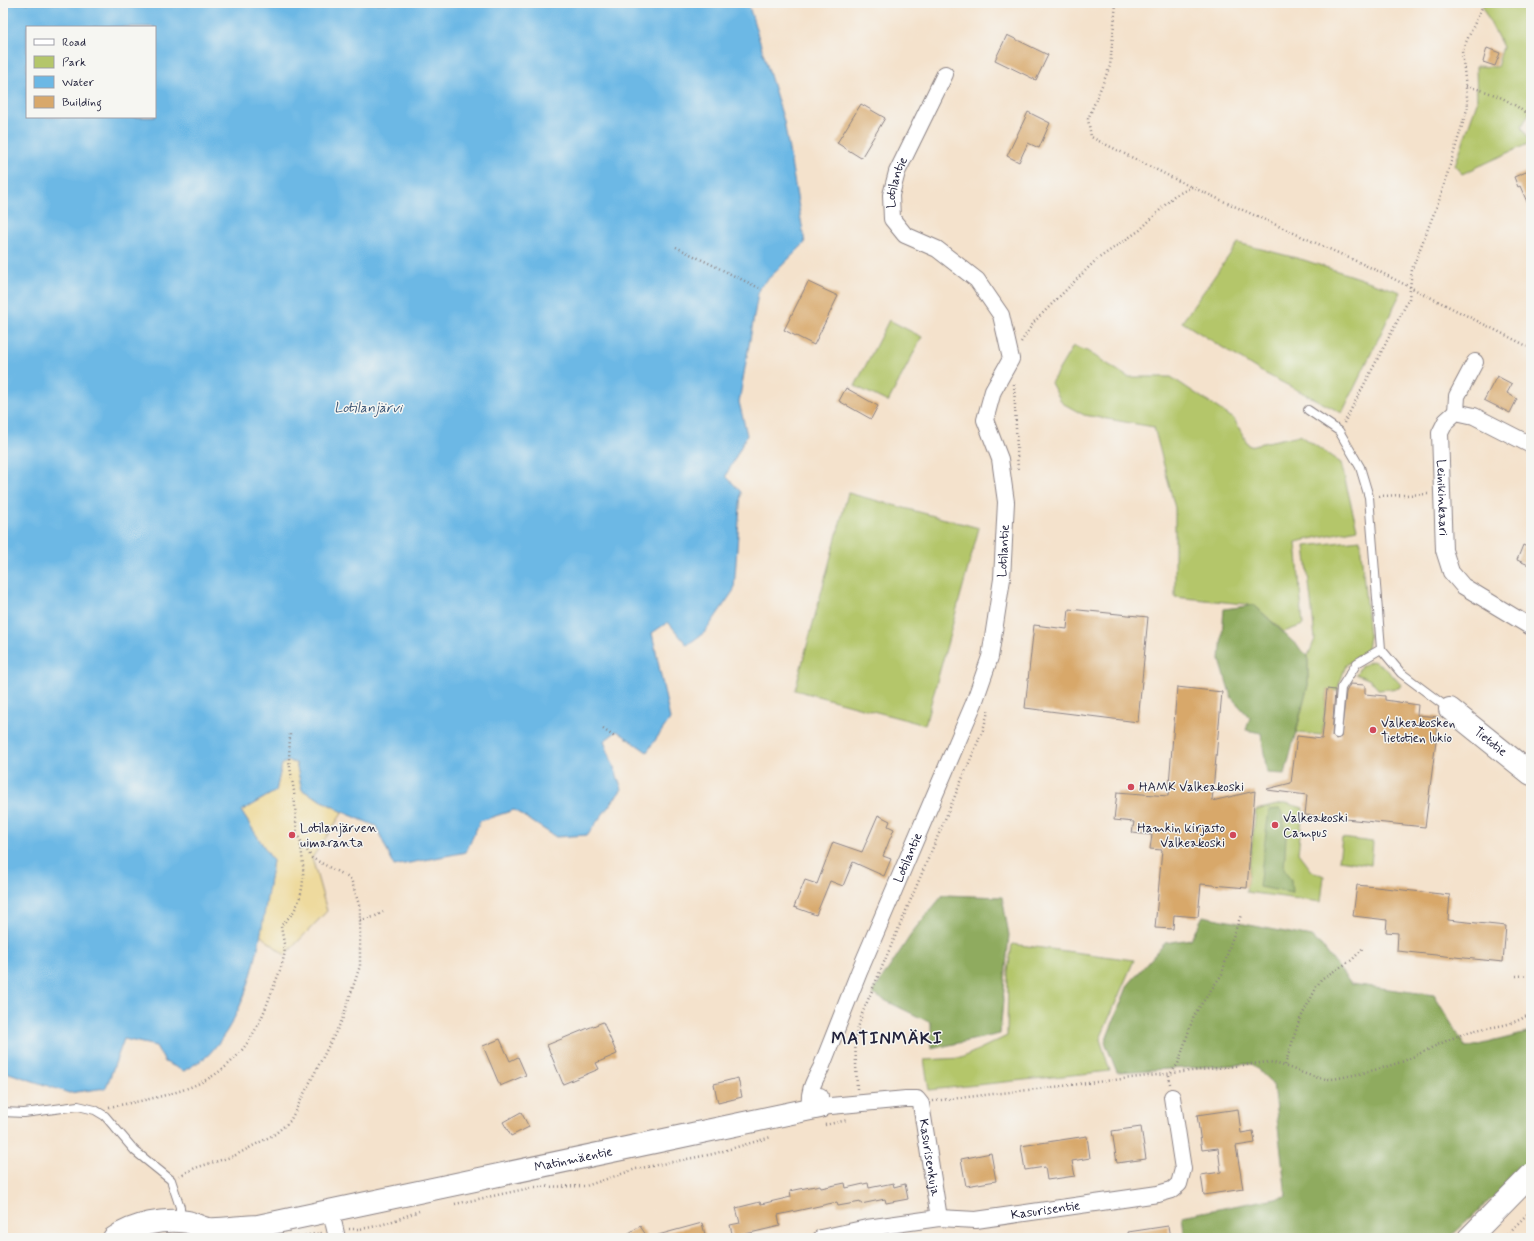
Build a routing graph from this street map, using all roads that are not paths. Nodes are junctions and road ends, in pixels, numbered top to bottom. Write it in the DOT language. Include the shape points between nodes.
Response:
graph roads {
  1 [pos="945,74"];
  2 [pos="1475,362"];
  3 [pos="1308,410"];
  4 [pos="1456,412"];
  5 [pos="1531,445"];
  6 [pos="1531,627"];
  7 [pos="1380,649"];
  8 [pos="1450,709"];
  9 [pos="1337,734"];
  10 [pos="1531,774"];
  11 [pos="1172,1097"];
  12 [pos="919,1102"];
  13 [pos="3,1112"];
  14 [pos="816,1114"];
  15 [pos="1531,1175"];
  16 [pos="939,1218"];
  17 [pos="184,1222"];
  18 [pos="334,1227"];
  19 [pos="114,1238"];
  20 [pos="822,1238"];
  21 [pos="1469,1238"];
  1 -- 14 [label="street, Lotilantie" via="897,172 891,195 892,219 905,235 937,249 977,280 1000,315 1011,359 993,392 985,420 1000,459 1006,502 1002,578 990,657 974,703 808,1096"];
  2 -- 4 [label="street" via="1457,396"];
  3 -- 7 [label="lane" via="1339,431 1360,467 1369,497"];
  4 -- 5 [label="street" via="1474,416"];
  4 -- 6 [label="street, Leinikinkaari" via="1446,421 1440,433 1444,550 1451,572 1463,586"];
  7 -- 8 [label="lane" via="1401,674"];
  7 -- 9 [label="lane" via="1357,663 1342,688"];
  8 -- 10 [label="street, Tietotie"];
  11 -- 16 [label="street, Kasurisentie" via="1183,1169 1179,1184 1172,1190 976,1220"];
  12 -- 14 [label="street, Matinmäentie" via="906,1098 859,1104"];
  12 -- 16 [label="street, Kasurisenkuja"];
  13 -- 17 [label="lane" via="24,1113 78,1106 95,1110 105,1116 135,1151 171,1180"];
  14 -- 18 [label="street, Matinmäentie" via="552,1162"];
  15 -- 21 [label="street"];
  16 -- 20 [label="street, Kasurisentie" via="867,1228"];
  17 -- 18 [label="street, Matinmäentie" via="210,1219 231,1227"];
  17 -- 19 [label="street, Matinmäentie" via="143,1224"];
}
